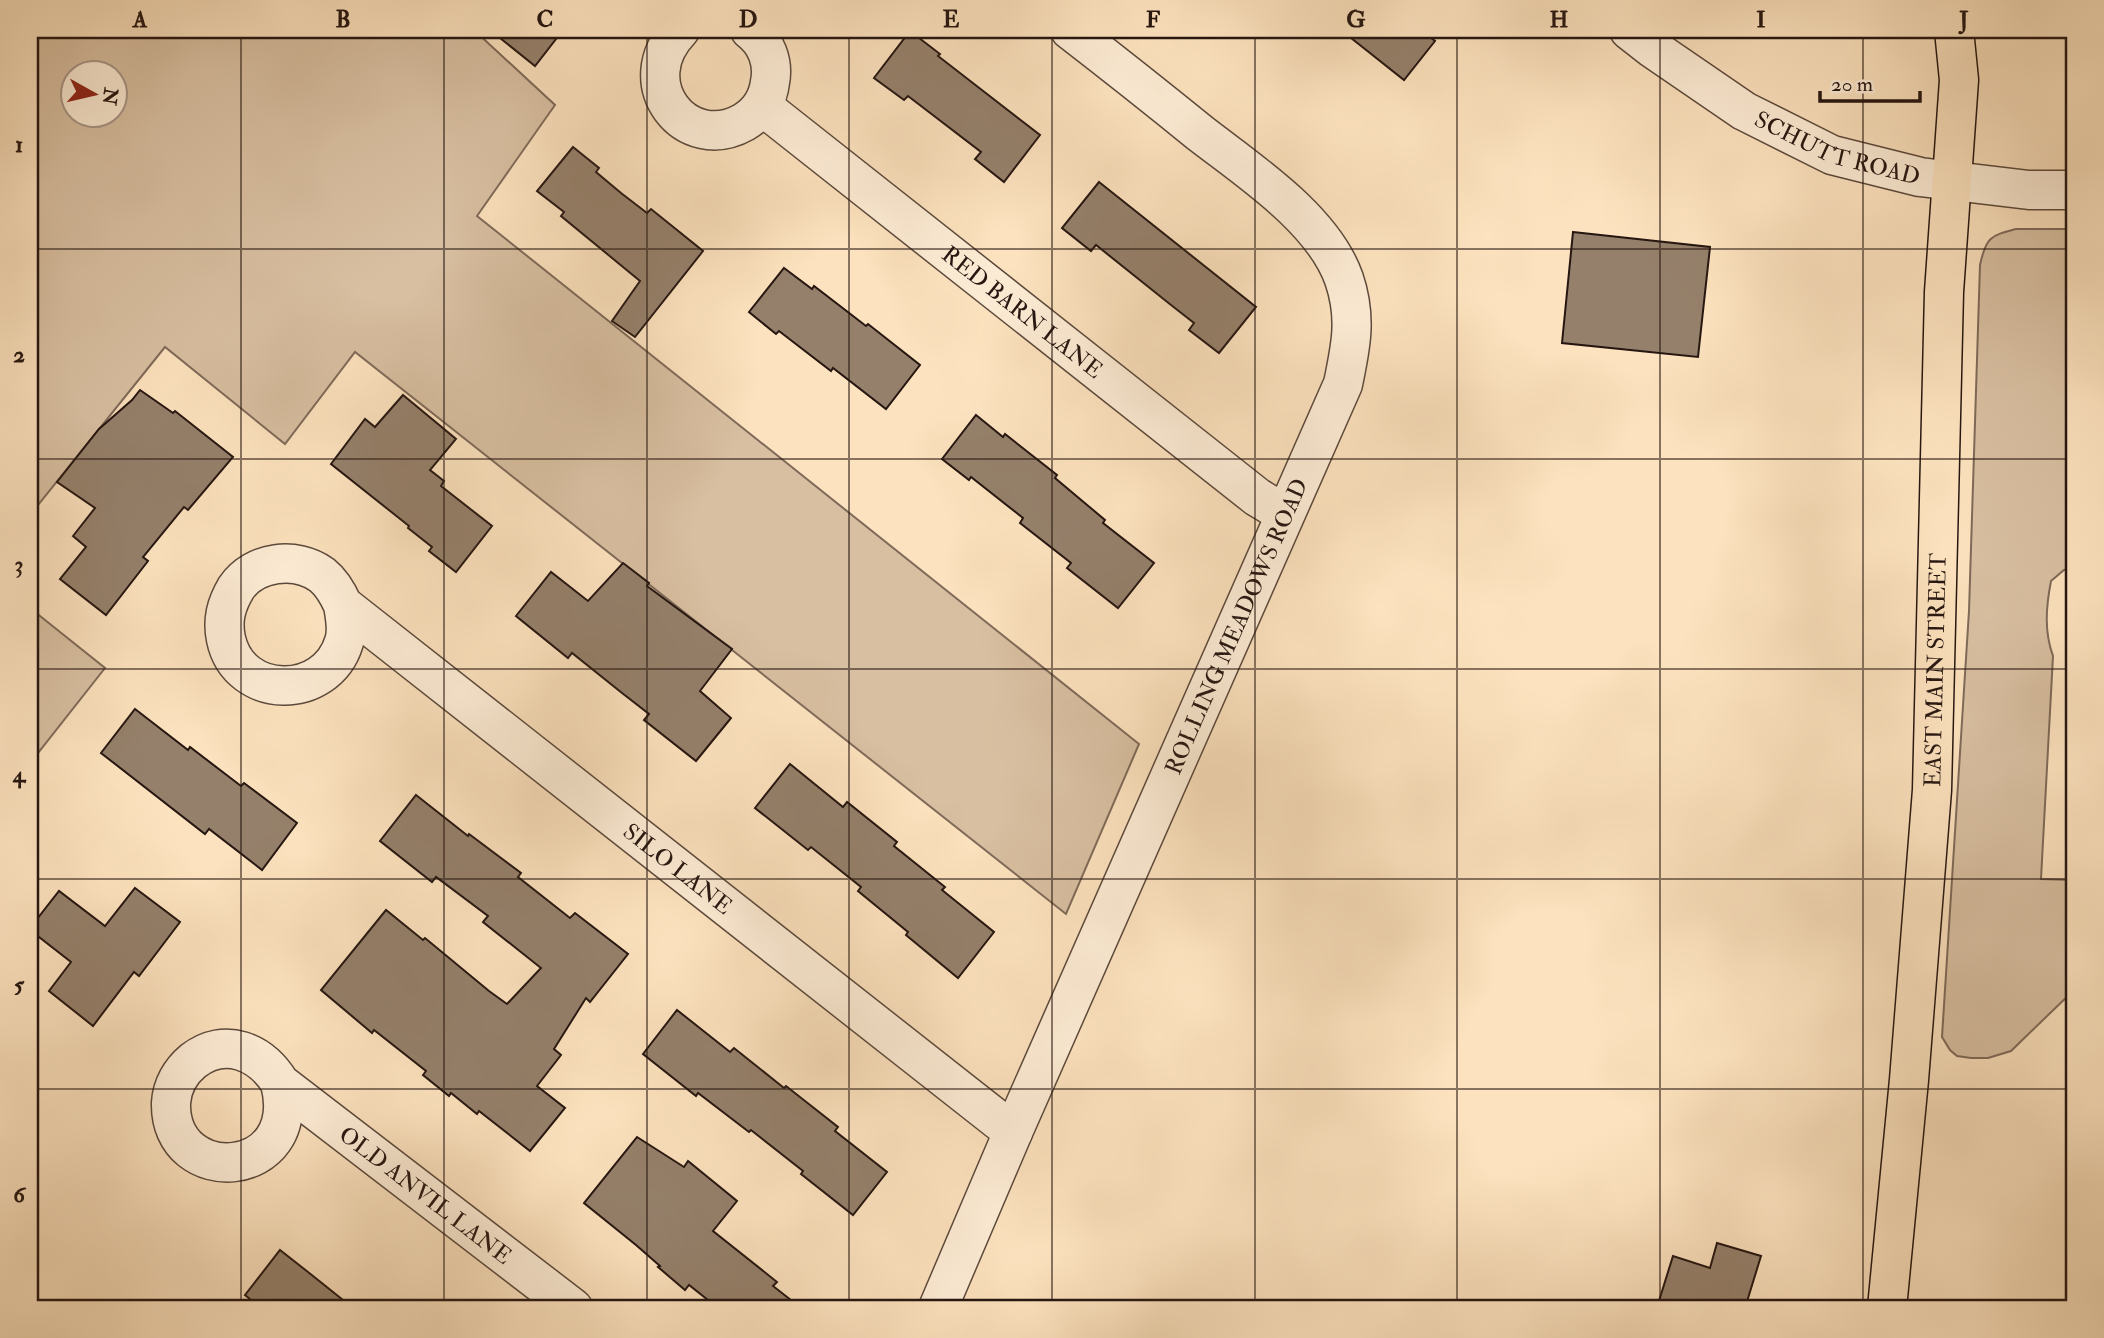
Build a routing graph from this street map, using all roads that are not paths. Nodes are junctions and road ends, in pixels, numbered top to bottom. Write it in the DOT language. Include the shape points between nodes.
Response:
graph roads {
  1 [pos="680,30"];
  2 [pos="750,30"];
  3 [pos="1070,30"];
  4 [pos="1629,30"];
  5 [pos="1954,30"];
  6 [pos="762,106"];
  7 [pos="1952,181"];
  8 [pos="2074,190"];
  9 [pos="1285,514"];
  10 [pos="343,605"];
  11 [pos="279,1083"];
  12 [pos="1013,1132"];
  13 [pos="573,1308"];
  14 [pos="938,1308"];
  15 [pos="1887,1308"];
  1 -- 6 [label="street" via="666,49 659,72 667,103 678,116 706,130 722,130 737,126"];
  2 -- 6 [label="street" via="764,44 770,59 772,75"];
  3 -- 9 [label="street, ROLLING MEADOWS ROAD" via="1276,192 1318,233 1334,258 1350,302 1351,345 1343,384"];
  4 -- 7 [label="street, SCHUTT ROAD" via="1744,111 1832,155"];
  5 -- 7 [label="main road, EAST MAIN STREET" via="1959,80"];
  6 -- 9 [label="street, RED BARN LANE" via="1257,497"];
  7 -- 8 [label="street, SCHUTT ROAD"];
  7 -- 15 [label="main road, EAST MAIN STREET" via="1944,292 1932,790"];
  9 -- 12 [label="street, ROLLING MEADOWS ROAD"];
  10 -- 12 [label="street, SILO LANE"];
  11 -- 13 [label="street, OLD ANVIL LANE"];
  12 -- 14 [label="street, ROLLING MEADOWS ROAD"];
}
